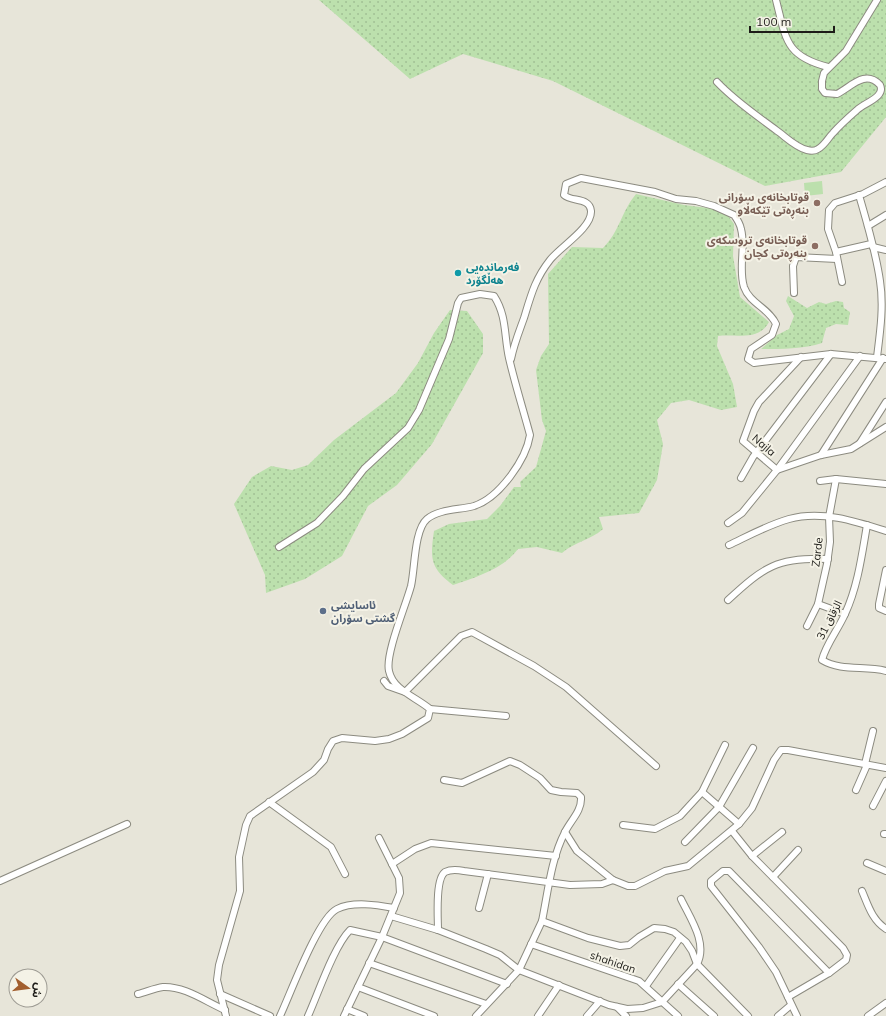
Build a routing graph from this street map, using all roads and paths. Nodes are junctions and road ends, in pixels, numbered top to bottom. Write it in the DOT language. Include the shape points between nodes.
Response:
graph roads {
  1 [pos="776,0"];
  2 [pos="877,0"];
  3 [pos="828,67"];
  4 [pos="718,82"];
  5 [pos="886,182"];
  6 [pos="859,195"];
  7 [pos="886,215"];
  8 [pos="868,226"];
  9 [pos="872,246"];
  10 [pos="886,250"];
  11 [pos="837,256"];
  12 [pos="842,282"];
  13 [pos="794,293"];
  14 [pos="831,354"];
  15 [pos="860,356"];
  16 [pos="801,357"];
  17 [pos="882,358"];
  18 [pos="510,362"];
  19 [pos="886,402"];
  20 [pos="886,427"];
  21 [pos="858,445"];
  22 [pos="757,453"];
  23 [pos="821,455"];
  24 [pos="777,470"];
  25 [pos="741,478"];
  26 [pos="836,479"];
  27 [pos="820,481"];
  28 [pos="886,484"];
  29 [pos="829,517"];
  30 [pos="728,524"];
  31 [pos="867,525"];
  32 [pos="886,531"];
  33 [pos="729,545"];
  34 [pos="279,547"];
  35 [pos="828,559"];
  36 [pos="886,570"];
  37 [pos="728,600"];
  38 [pos="818,604"];
  39 [pos="886,611"];
  40 [pos="845,614"];
  41 [pos="807,626"];
  42 [pos="885,668"];
  43 [pos="384,681"];
  44 [pos="405,692"];
  45 [pos="430,709"];
  46 [pos="506,716"];
  47 [pos="873,731"];
  48 [pos="726,745"];
  49 [pos="753,748"];
  50 [pos="866,764"];
  51 [pos="656,766"];
  52 [pos="886,768"];
  53 [pos="444,780"];
  54 [pos="886,781"];
  55 [pos="856,790"];
  56 [pos="702,792"];
  57 [pos="269,802"];
  58 [pos="873,806"];
  59 [pos="719,807"];
  60 [pos="127,824"];
  61 [pos="739,824"];
  62 [pos="622,825"];
  63 [pos="732,830"];
  64 [pos="565,832"];
  65 [pos="782,832"];
  66 [pos="379,838"];
  67 [pos="685,842"];
  68 [pos="798,850"];
  69 [pos="556,856"];
  70 [pos="752,856"];
  71 [pos="867,863"];
  72 [pos="392,864"];
  73 [pos="886,871"];
  74 [pos="345,874"];
  75 [pos="488,874"];
  76 [pos="773,877"];
  77 [pos="613,880"];
  78 [pos="0,881"];
  79 [pos="551,883"];
  80 [pos="862,891"];
  81 [pos="681,898"];
  82 [pos="394,908"];
  83 [pos="479,908"];
  84 [pos="391,916"];
  85 [pos="542,921"];
  86 [pos="886,929"];
  87 [pos="438,930"];
  88 [pos="382,937"];
  89 [pos="680,938"];
  90 [pos="531,944"];
  91 [pos="369,963"];
  92 [pos="697,964"];
  93 [pos="519,970"];
  94 [pos="829,974"];
  95 [pos="507,984"];
  96 [pos="678,984"];
  97 [pos="559,985"];
  98 [pos="646,986"];
  99 [pos="358,987"];
  100 [pos="138,994"];
  101 [pos="220,994"];
  102 [pos="788,997"];
  103 [pos="600,1001"];
  104 [pos="662,1002"];
  105 [pos="886,1003"];
  106 [pos="486,1004"];
  107 [pos="791,1005"];
  108 [pos="616,1006"];
  109 [pos="348,1009"];
  110 [pos="225,1013"];
  111 [pos="270,1016"];
  112 [pos="280,1016"];
  113 [pos="308,1016"];
  114 [pos="344,1016"];
  115 [pos="364,1016"];
  116 [pos="434,1016"];
  117 [pos="477,1016"];
  118 [pos="538,1016"];
  119 [pos="588,1016"];
  120 [pos="626,1016"];
  121 [pos="676,1016"];
  122 [pos="714,1016"];
  123 [pos="748,1016"];
  124 [pos="778,1016"];
  125 [pos="797,1016"];
  126 [pos="868,1016"];
  1 -- 3 [label="street" via="785,38 791,49 804,58"];
  2 -- 3 [label="street" via="846,50"];
  3 -- 4 [label="street" via="822,81 822,89 825,92 837,94 860,79 880,85 883,90 880,98 858,109 814,151 791,142 741,105"];
  5 -- 6 [label="street"];
  6 -- 8 [label="street"];
  6 -- 11 [label="street" via="835,203 829,210 828,229"];
  7 -- 8 [label="street"];
  8 -- 9 [label="street"];
  9 -- 10 [label="street"];
  9 -- 11 [label="street"];
  9 -- 17 [label="street" via="880,281"];
  11 -- 12 [label="street"];
  11 -- 13 [label="street" via="796,257 793,266"];
  14 -- 15 [label="street"];
  14 -- 16 [label="street"];
  14 -- 22 [label="street"];
  15 -- 17 [label="street"];
  15 -- 24 [label="street"];
  16 -- 18 [label="street" via="754,362 748,359 751,349 772,335 776,324 768,312 752,300 745,289 741,274 741,228 734,215 696,201 581,178 566,184 564,195 585,202 591,212 589,220 551,259 536,280"];
  16 -- 22 [label="street, Najla" via="759,402 754,411 743,441"];
  17 -- 23 [label="street"];
  18 -- 34 [label="street" via="504,318 494,296 480,294 461,298 449,339 419,410 408,428 364,469 317,523"];
  18 -- 44 [label="street" via="530,435 527,451 492,496 474,506 430,516 422,525 411,584 388,661 391,678"];
  19 -- 21 [label="street"];
  20 -- 21 [label="street, Najla"];
  21 -- 23 [label="street, Najla" via="851,450"];
  22 -- 24 [label="street, Najla"];
  22 -- 25 [label="street"];
  23 -- 24 [label="street, Najla"];
  24 -- 30 [label="street" via="742,514"];
  26 -- 27 [label="street"];
  26 -- 28 [label="street"];
  26 -- 29 [label="street, Zarde"];
  29 -- 31 [label="street"];
  29 -- 33 [label="street" via="790,519"];
  29 -- 35 [label="street, Zarde"];
  31 -- 32 [label="street"];
  31 -- 40 [label="street, الزقاق 31" via="852,597"];
  35 -- 37 [label="street" via="810,558 778,563 753,576"];
  35 -- 38 [label="street, Zarde"];
  36 -- 39 [label="street" via="879,608"];
  38 -- 40 [label="street"];
  38 -- 41 [label="street, Zarde"];
  40 -- 42 [label="street, الزقاق 31" via="824,651 822,660 829,665 842,668"];
  43 -- 44 [label="street" via="388,686"];
  44 -- 45 [label="street"];
  44 -- 51 [label="street" via="461,636 472,632 566,687"];
  45 -- 46 [label="street"];
  45 -- 57 [label="street" via="428,718 402,734 375,741 342,738 333,741 324,760 313,772"];
  47 -- 50 [label="street"];
  48 -- 56 [label="street"];
  49 -- 59 [label="street"];
  50 -- 52 [label="street"];
  50 -- 55 [label="street"];
  50 -- 61 [label="street" via="781,750 752,808"];
  53 -- 64 [label="street" via="462,783 510,761 520,764 540,778 551,790 577,792 581,797 580,808"];
  54 -- 58 [label="street"];
  56 -- 59 [label="street"];
  56 -- 62 [label="street" via="680,816 655,829"];
  57 -- 74 [label="street" via="331,847"];
  57 -- 101 [label="street" via="250,816 242,838 238,857 240,891 219,965"];
  59 -- 61 [label="street"];
  59 -- 67 [label="street"];
  60 -- 78 [label="street"];
  61 -- 63 [label="street"];
  63 -- 70 [label="street"];
  63 -- 77 [label="street" via="688,866 665,871 635,886"];
  64 -- 69 [label="street"];
  64 -- 77 [label="street" via="577,851"];
  65 -- 70 [label="street"];
  66 -- 72 [label="street"];
  68 -- 76 [label="street"];
  69 -- 72 [label="street" via="431,843 415,849"];
  69 -- 79 [label="street"];
  70 -- 76 [label="street"];
  71 -- 73 [label="street"];
  72 -- 82 [label="street" via="401,886"];
  75 -- 79 [label="street"];
  75 -- 83 [label="street"];
  75 -- 87 [label="street" via="451,870 442,876 438,898"];
  76 -- 94 [label="street" via="843,948 847,955 846,960"];
  77 -- 79 [label="street" via="602,884"];
  79 -- 85 [label="street"];
  80 -- 86 [label="street" via="878,924"];
  81 -- 92 [label="street" via="699,938 702,951"];
  82 -- 84 [label="street"];
  82 -- 112 [label="street" via="377,905 346,906 328,915"];
  84 -- 87 [label="street"];
  84 -- 88 [label="street"];
  85 -- 89 [label="street" via="588,938 620,946 629,945 654,928 665,928"];
  85 -- 90 [label="street"];
  87 -- 93 [label="street" via="500,955"];
  88 -- 91 [label="street"];
  88 -- 95 [label="street"];
  88 -- 113 [label="street" via="355,930 350,930 346,934"];
  89 -- 92 [label="street" via="692,951"];
  89 -- 98 [label="street"];
  90 -- 93 [label="street"];
  90 -- 98 [label="street, shahidan" via="639,981"];
  91 -- 99 [label="street"];
  91 -- 106 [label="street"];
  92 -- 96 [label="street"];
  92 -- 123 [label="street"];
  93 -- 95 [label="street"];
  93 -- 97 [label="street"];
  94 -- 102 [label="street"];
  94 -- 102 [label="street" via="728,871 723,871 711,881 711,886 759,947 776,972"];
  95 -- 106 [label="street"];
  96 -- 104 [label="street"];
  96 -- 122 [label="street"];
  97 -- 103 [label="street"];
  97 -- 118 [label="street"];
  98 -- 104 [label="street, shahidan"];
  99 -- 109 [label="street"];
  99 -- 116 [label="street"];
  100 -- 110 [label="street" via="163,987 177,990 195,995"];
  101 -- 110 [label="street"];
  101 -- 111 [label="street"];
  102 -- 107 [label="street"];
  103 -- 108 [label="street"];
  103 -- 119 [label="street"];
  104 -- 108 [label="street" via="643,1008 627,1009"];
  104 -- 121 [label="street, shahidan"];
  105 -- 126 [label="street"];
  106 -- 117 [label="street"];
  107 -- 124 [label="street"];
  107 -- 125 [label="street"];
  108 -- 120 [label="street"];
  109 -- 114 [label="street"];
  109 -- 115 [label="street"];
}
